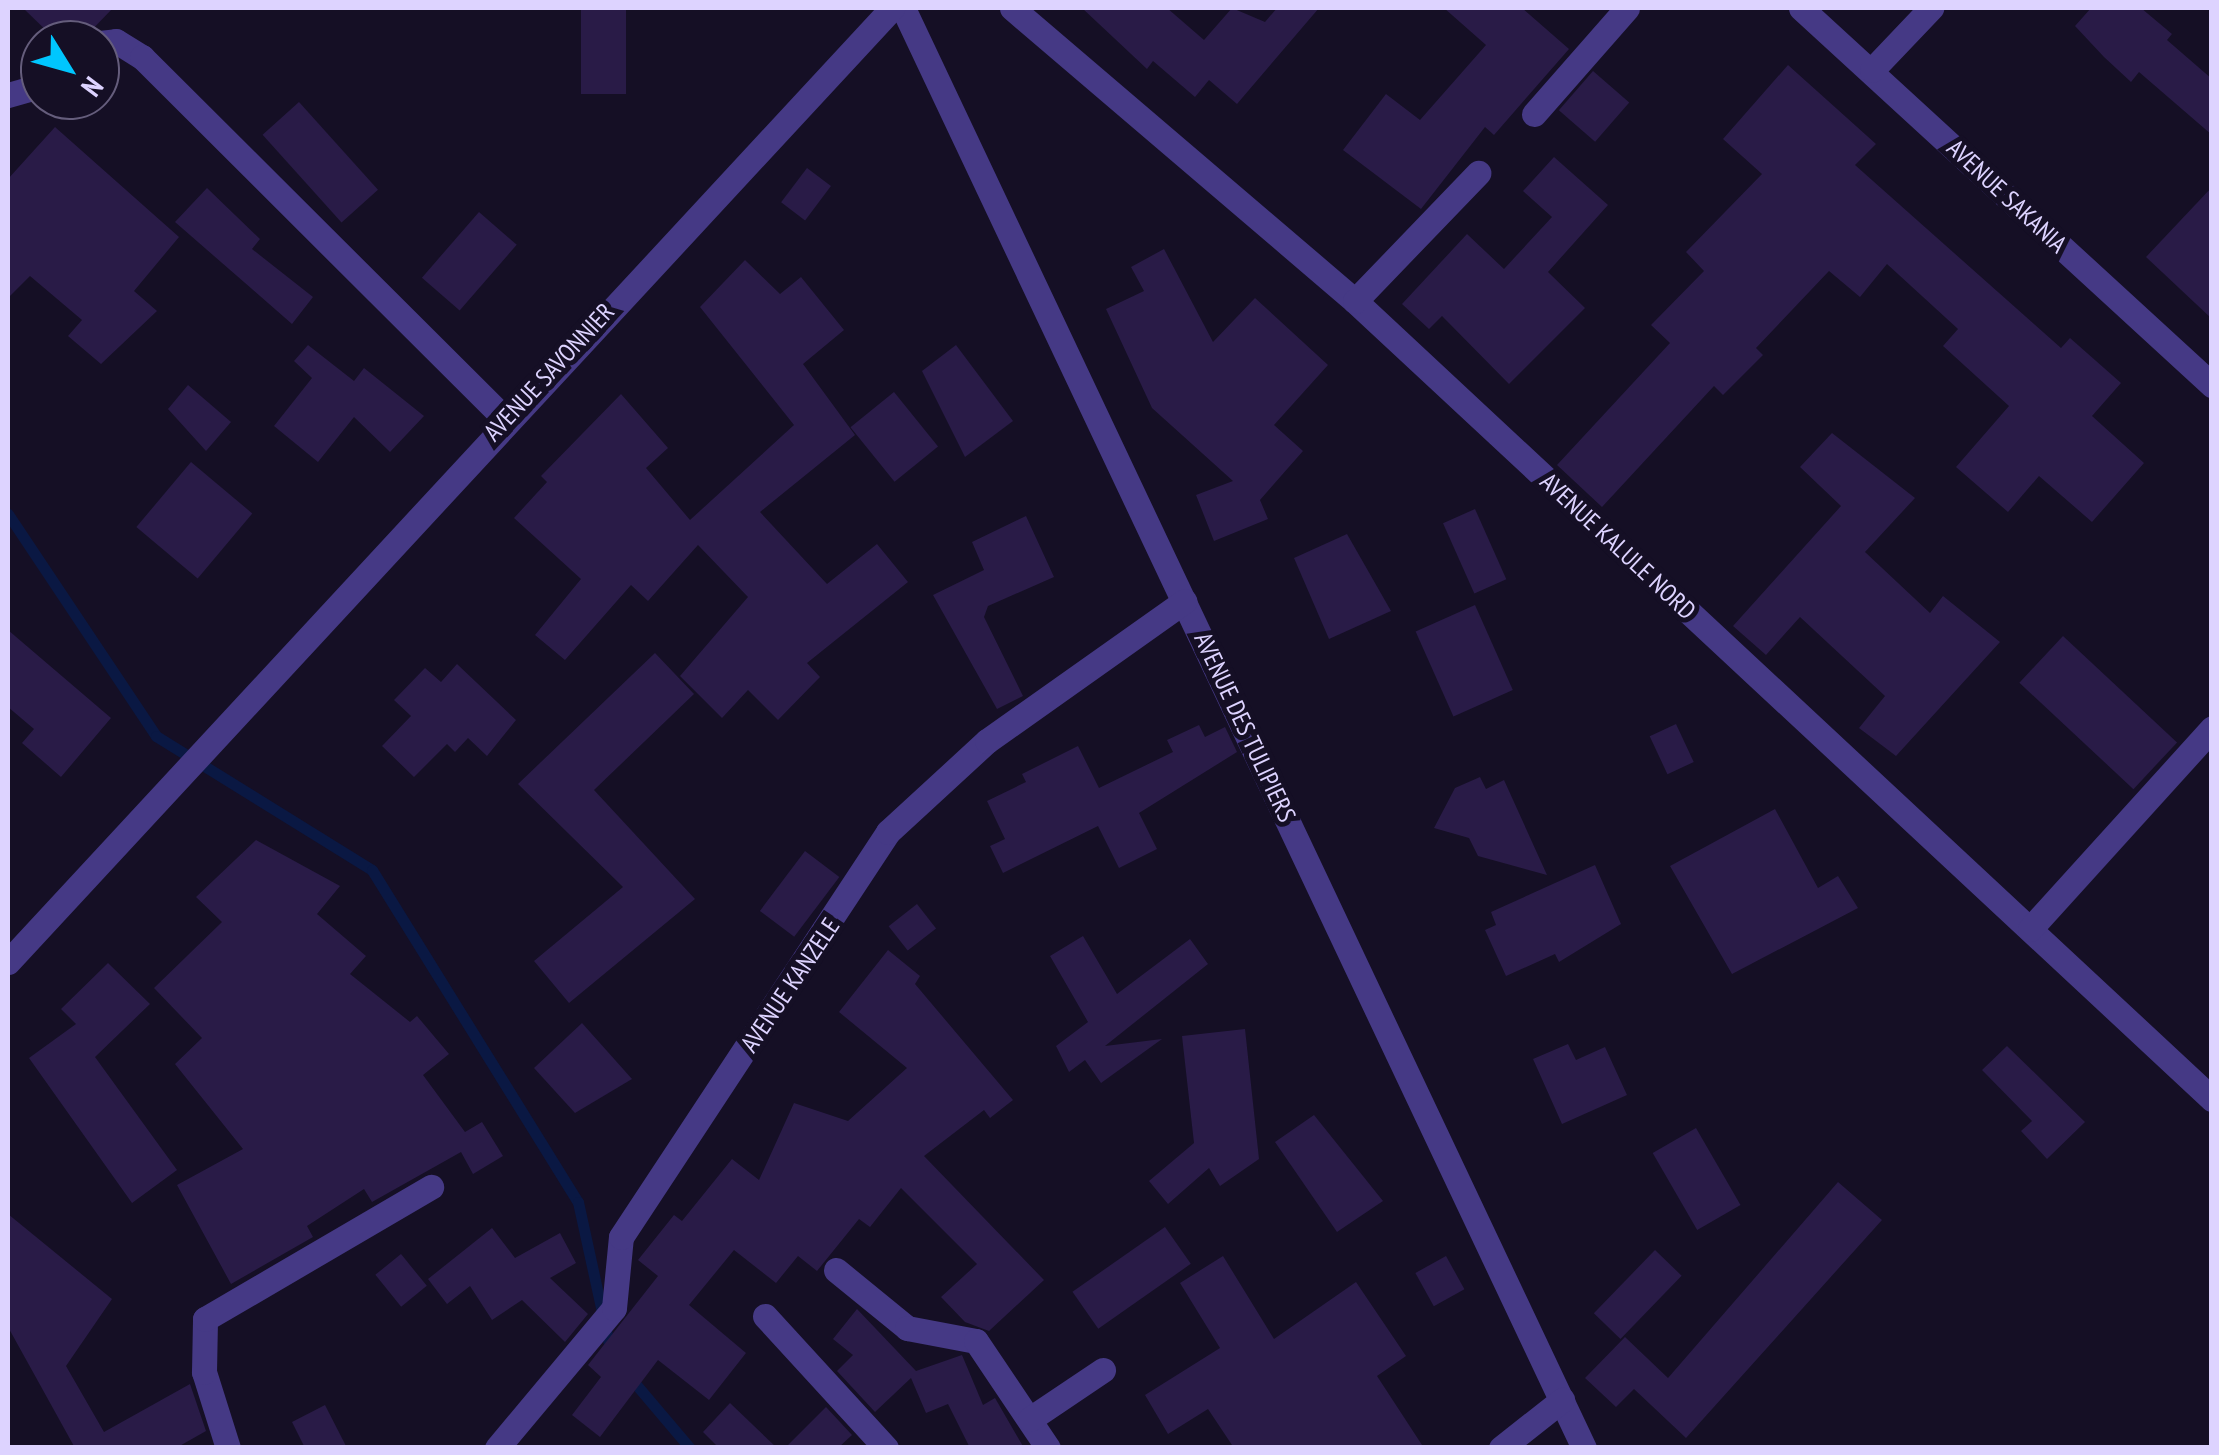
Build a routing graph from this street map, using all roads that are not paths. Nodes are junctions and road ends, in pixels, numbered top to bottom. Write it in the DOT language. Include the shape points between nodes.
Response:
graph roads {
  1 [pos="892,8"];
  2 [pos="903,8"];
  3 [pos="1012,8"];
  4 [pos="1627,8"];
  5 [pos="1801,8"];
  6 [pos="1931,8"];
  7 [pos="120,43"];
  8 [pos="1872,70"];
  9 [pos="1534,114"];
  10 [pos="1478,173"];
  11 [pos="1355,302"];
  12 [pos="2212,386"];
  13 [pos="505,419"];
  14 [pos="1185,601"];
  15 [pos="2212,728"];
  16 [pos="2030,929"];
  17 [pos="8,962"];
  18 [pos="2212,1099"];
  19 [pos="431,1187"];
  20 [pos="836,1270"];
  21 [pos="765,1316"];
  22 [pos="1103,1370"];
  23 [pos="1562,1400"];
  24 [pos="1030,1418"];
  25 [pos="228,1448"];
  26 [pos="497,1448"];
  27 [pos="886,1448"];
  28 [pos="1048,1448"];
  29 [pos="1501,1448"];
  30 [pos="1584,1448"];
  1 -- 13 [label="street, AVENUE SAVONNIER"];
  2 -- 14 [label="street, AVENUE DES TULIPIERS"];
  3 -- 11 [label="street, AVENUE KALULE NORD"];
  4 -- 9 [label="street"];
  5 -- 8 [label="street, AVENUE SAKANIA"];
  6 -- 8 [label="street"];
  7 -- 13 [label="street" via="142,57"];
  8 -- 12 [label="street, AVENUE SAKANIA"];
  10 -- 11 [label="street"];
  11 -- 16 [label="street, AVENUE KALULE NORD"];
  13 -- 17 [label="street, AVENUE SAVONNIER"];
  14 -- 23 [label="street, AVENUE DES TULIPIERS"];
  14 -- 26 [label="street, AVENUE KANZELE" via="987,742 888,832 622,1237 609,1315"];
  15 -- 16 [label="street"];
  16 -- 18 [label="street, AVENUE KALULE NORD"];
  19 -- 25 [label="street" via="205,1319 204,1372"];
  20 -- 24 [label="street" via="907,1328 976,1341"];
  21 -- 27 [label="street"];
  22 -- 24 [label="street"];
  23 -- 29 [label="street"];
  23 -- 30 [label="street, AVENUE DES TULIPIERS"];
  24 -- 28 [label="street"];
}
